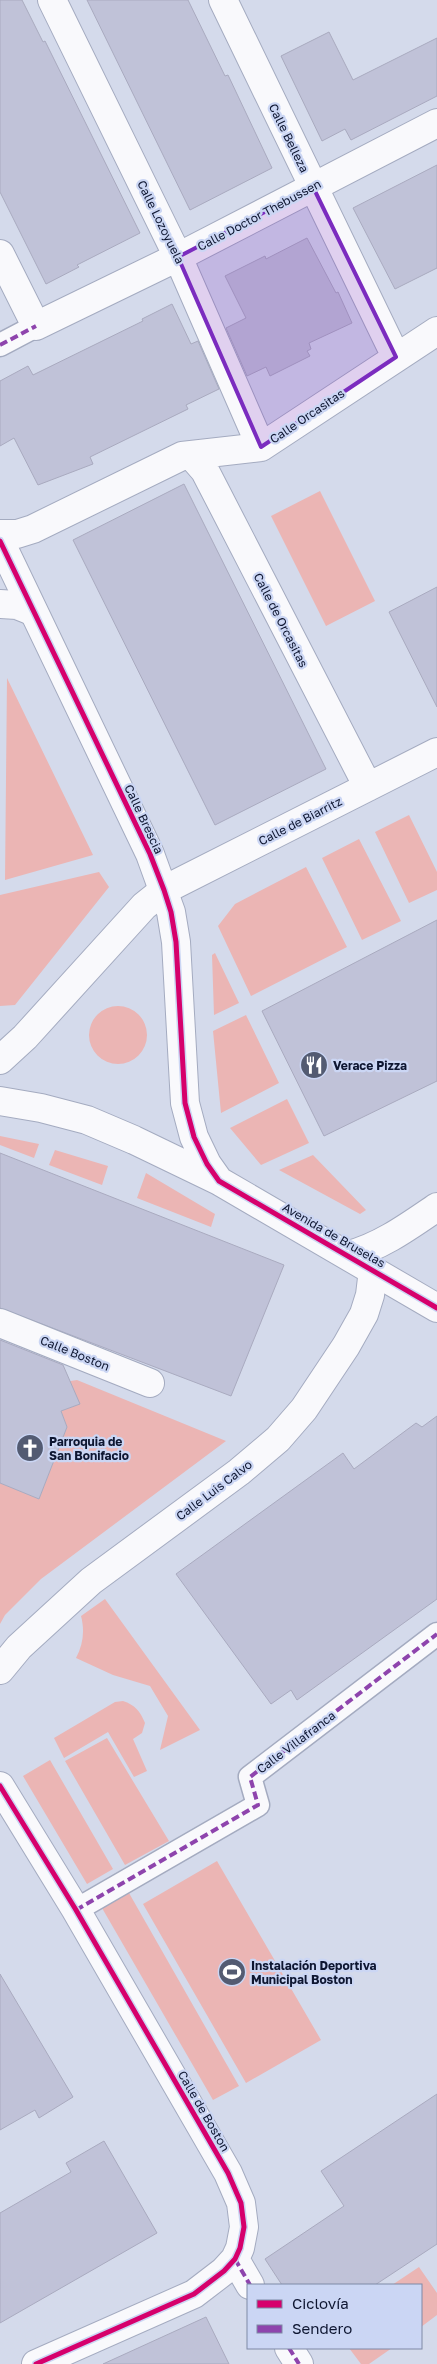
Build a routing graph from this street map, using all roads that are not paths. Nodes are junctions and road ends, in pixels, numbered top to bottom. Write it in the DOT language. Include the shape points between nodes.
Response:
graph roads {
  1 [pos="52,0"];
  2 [pos="223,0"];
  3 [pos="437,123"];
  4 [pos="313,187"];
  5 [pos="0,254"];
  6 [pos="178,257"];
  7 [pos="36,326"];
  8 [pos="437,331"];
  9 [pos="0,345"];
  10 [pos="396,357"];
  11 [pos="261,447"];
  12 [pos="192,456"];
  13 [pos="0,534"];
  14 [pos="0,540"];
  15 [pos="0,604"];
  16 [pos="32,611"];
  17 [pos="437,752"];
  18 [pos="368,787"];
  19 [pos="164,890"];
  20 [pos="0,1060"];
  21 [pos="0,1101"];
  22 [pos="220,1181"];
  23 [pos="437,1207"];
  24 [pos="349,1255"];
  25 [pos="373,1270"];
  26 [pos="437,1308"];
  27 [pos="0,1323"];
  28 [pos="150,1383"];
  29 [pos="437,1634"];
  30 [pos="0,1670"];
  31 [pos="0,1786"];
  32 [pos="76,1910"];
  33 [pos="235,2259"];
  34 [pos="249,2284"];
  35 [pos="290,2349"];
  36 [pos="36,2364"];
  37 [pos="299,2364"];
  1 -- 6 [label="street, Calle Lozoyuela"];
  2 -- 4 [label="street, Calle Belleza"];
  3 -- 4 [label="street, Calle Doctor Thebussen"];
  4 -- 6 [label="street, Calle Doctor Thebussen"];
  4 -- 10 [label="street, Calle Belleza"];
  5 -- 7 [label="street"];
  6 -- 7 [label="street, Calle Doctor Thebussen"];
  6 -- 11 [label="street, Calle Lozoyuela"];
  7 -- 9 [label="street, Calle Doctor Thebussen"];
  8 -- 10 [label="street, Calle Orcasitas"];
  10 -- 11 [label="street, Calle Orcasitas"];
  11 -- 12 [label="street, Calle Orcasitas"];
  12 -- 13 [label="street, Calle Orcasitas" via="182,456 33,529 17,534"];
  12 -- 18 [label="street, Calle de Orcasitas" via="205,471"];
  14 -- 16 [label="street, Calle Brescia"];
  15 -- 16 [label="street" via="17,605"];
  16 -- 19 [label="street, Calle Brescia" via="150,854"];
  17 -- 18 [label="street, Calle de Biarritz"];
  18 -- 19 [label="street, Calle de Biarritz"];
  19 -- 20 [label="street" via="144,906 26,1037"];
  19 -- 22 [label="street, Calle Brescia" via="176,942 185,1103 194,1138 206,1164"];
  21 -- 22 [label="street, Avenida de Bruselas" via="87,1120"];
  22 -- 24 [label="street, Avenida de Bruselas"];
  23 -- 24 [label="street" via="370,1249"];
  24 -- 25 [label="street, Avenida de Bruselas"];
  25 -- 26 [label="street, Avenida de Bruselas"];
  25 -- 30 [label="street, Calle Luis Calvo" via="364,1314 304,1409 278,1439 239,1472 91,1581"];
  27 -- 28 [label="street, Calle Boston"];
  29 -- 32 [label="street, Calle Villafranca" via="250,1776 258,1805"];
  31 -- 32 [label="street, Calle de Boston"];
  32 -- 33 [label="street, Calle de Boston" via="228,2173 240,2203 244,2227"];
  33 -- 34 [label="street"];
  33 -- 36 [label="street, Calle de Boston" via="224,2272 194,2294"];
  35 -- 37 [label="street"];
}
